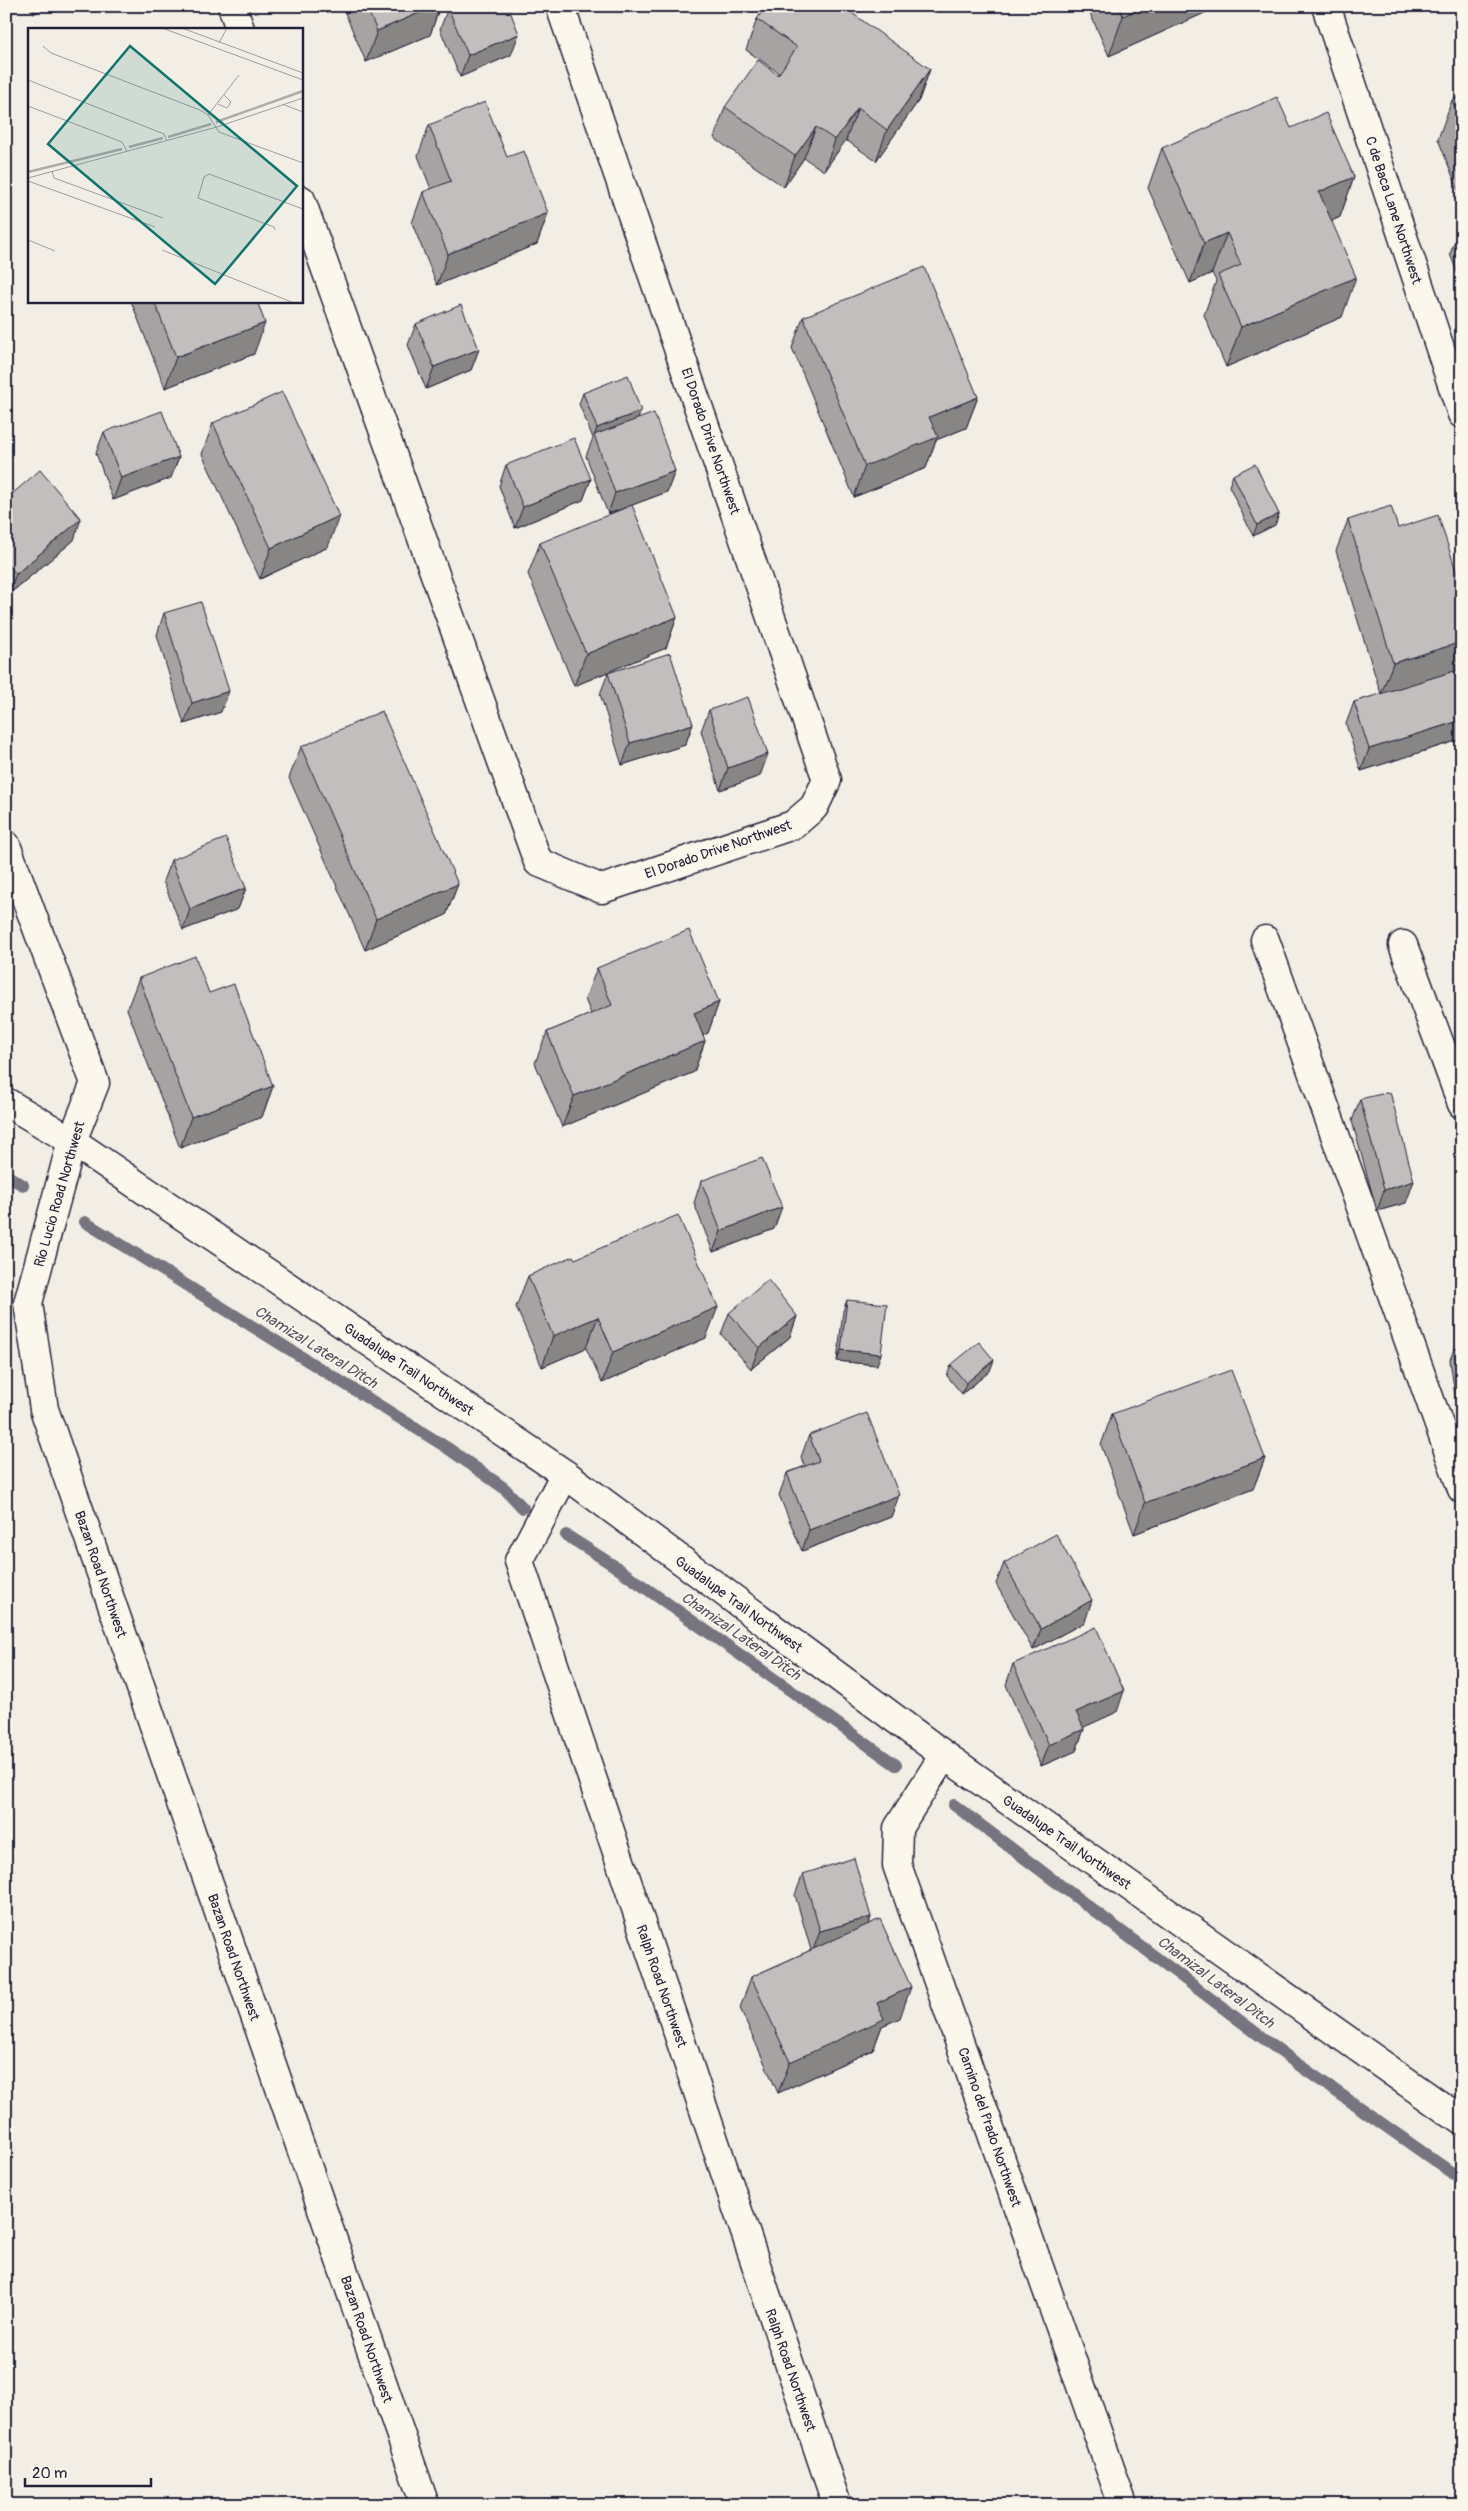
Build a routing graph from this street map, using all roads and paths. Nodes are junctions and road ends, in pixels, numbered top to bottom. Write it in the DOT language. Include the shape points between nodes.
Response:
graph roads {
  1 [pos="232,6"];
  2 [pos="560,6"];
  3 [pos="1326,6"];
  4 [pos="240,28"];
  5 [pos="302,203"];
  6 [pos="1462,414"];
  7 [pos="6,845"];
  8 [pos="1265,940"];
  9 [pos="1402,944"];
  10 [pos="6,1102"];
  11 [pos="1462,1104"];
  12 [pos="72,1141"];
  13 [pos="17,1303"];
  14 [pos="44,1409"];
  15 [pos="565,1474"];
  16 [pos="1462,1488"];
  17 [pos="944,1755"];
  18 [pos="1462,2121"];
  19 [pos="425,2505"];
  20 [pos="837,2505"];
  21 [pos="1123,2505"];
  1 -- 4 [label="street"];
  2 -- 5 [label="street, El Dorado Drive Northwest" via="827,780 814,807 793,825 602,888 538,862"];
  3 -- 6 [label="street, C de Baca Lane Northwest"];
  7 -- 12 [label="street, Rio Lucio Road Northwest" via="95,1083"];
  8 -- 16 [label="street"];
  9 -- 11 [label="street"];
  10 -- 12 [label="street, Guadalupe Trail Northwest"];
  12 -- 13 [label="street, Rio Lucio Road Northwest"];
  12 -- 15 [label="street, Guadalupe Trail Northwest"];
  13 -- 14 [label="street, Rio Lucio Road Northwest"];
  14 -- 19 [label="street, Bazan Road Northwest"];
  15 -- 17 [label="street, Guadalupe Trail Northwest"];
  15 -- 20 [label="street, Ralph Road Northwest" via="519,1561"];
  17 -- 18 [label="street, Guadalupe Trail Northwest"];
  17 -- 21 [label="street, Camino del Prado Northwest" via="898,1828 897,1865"];
}
